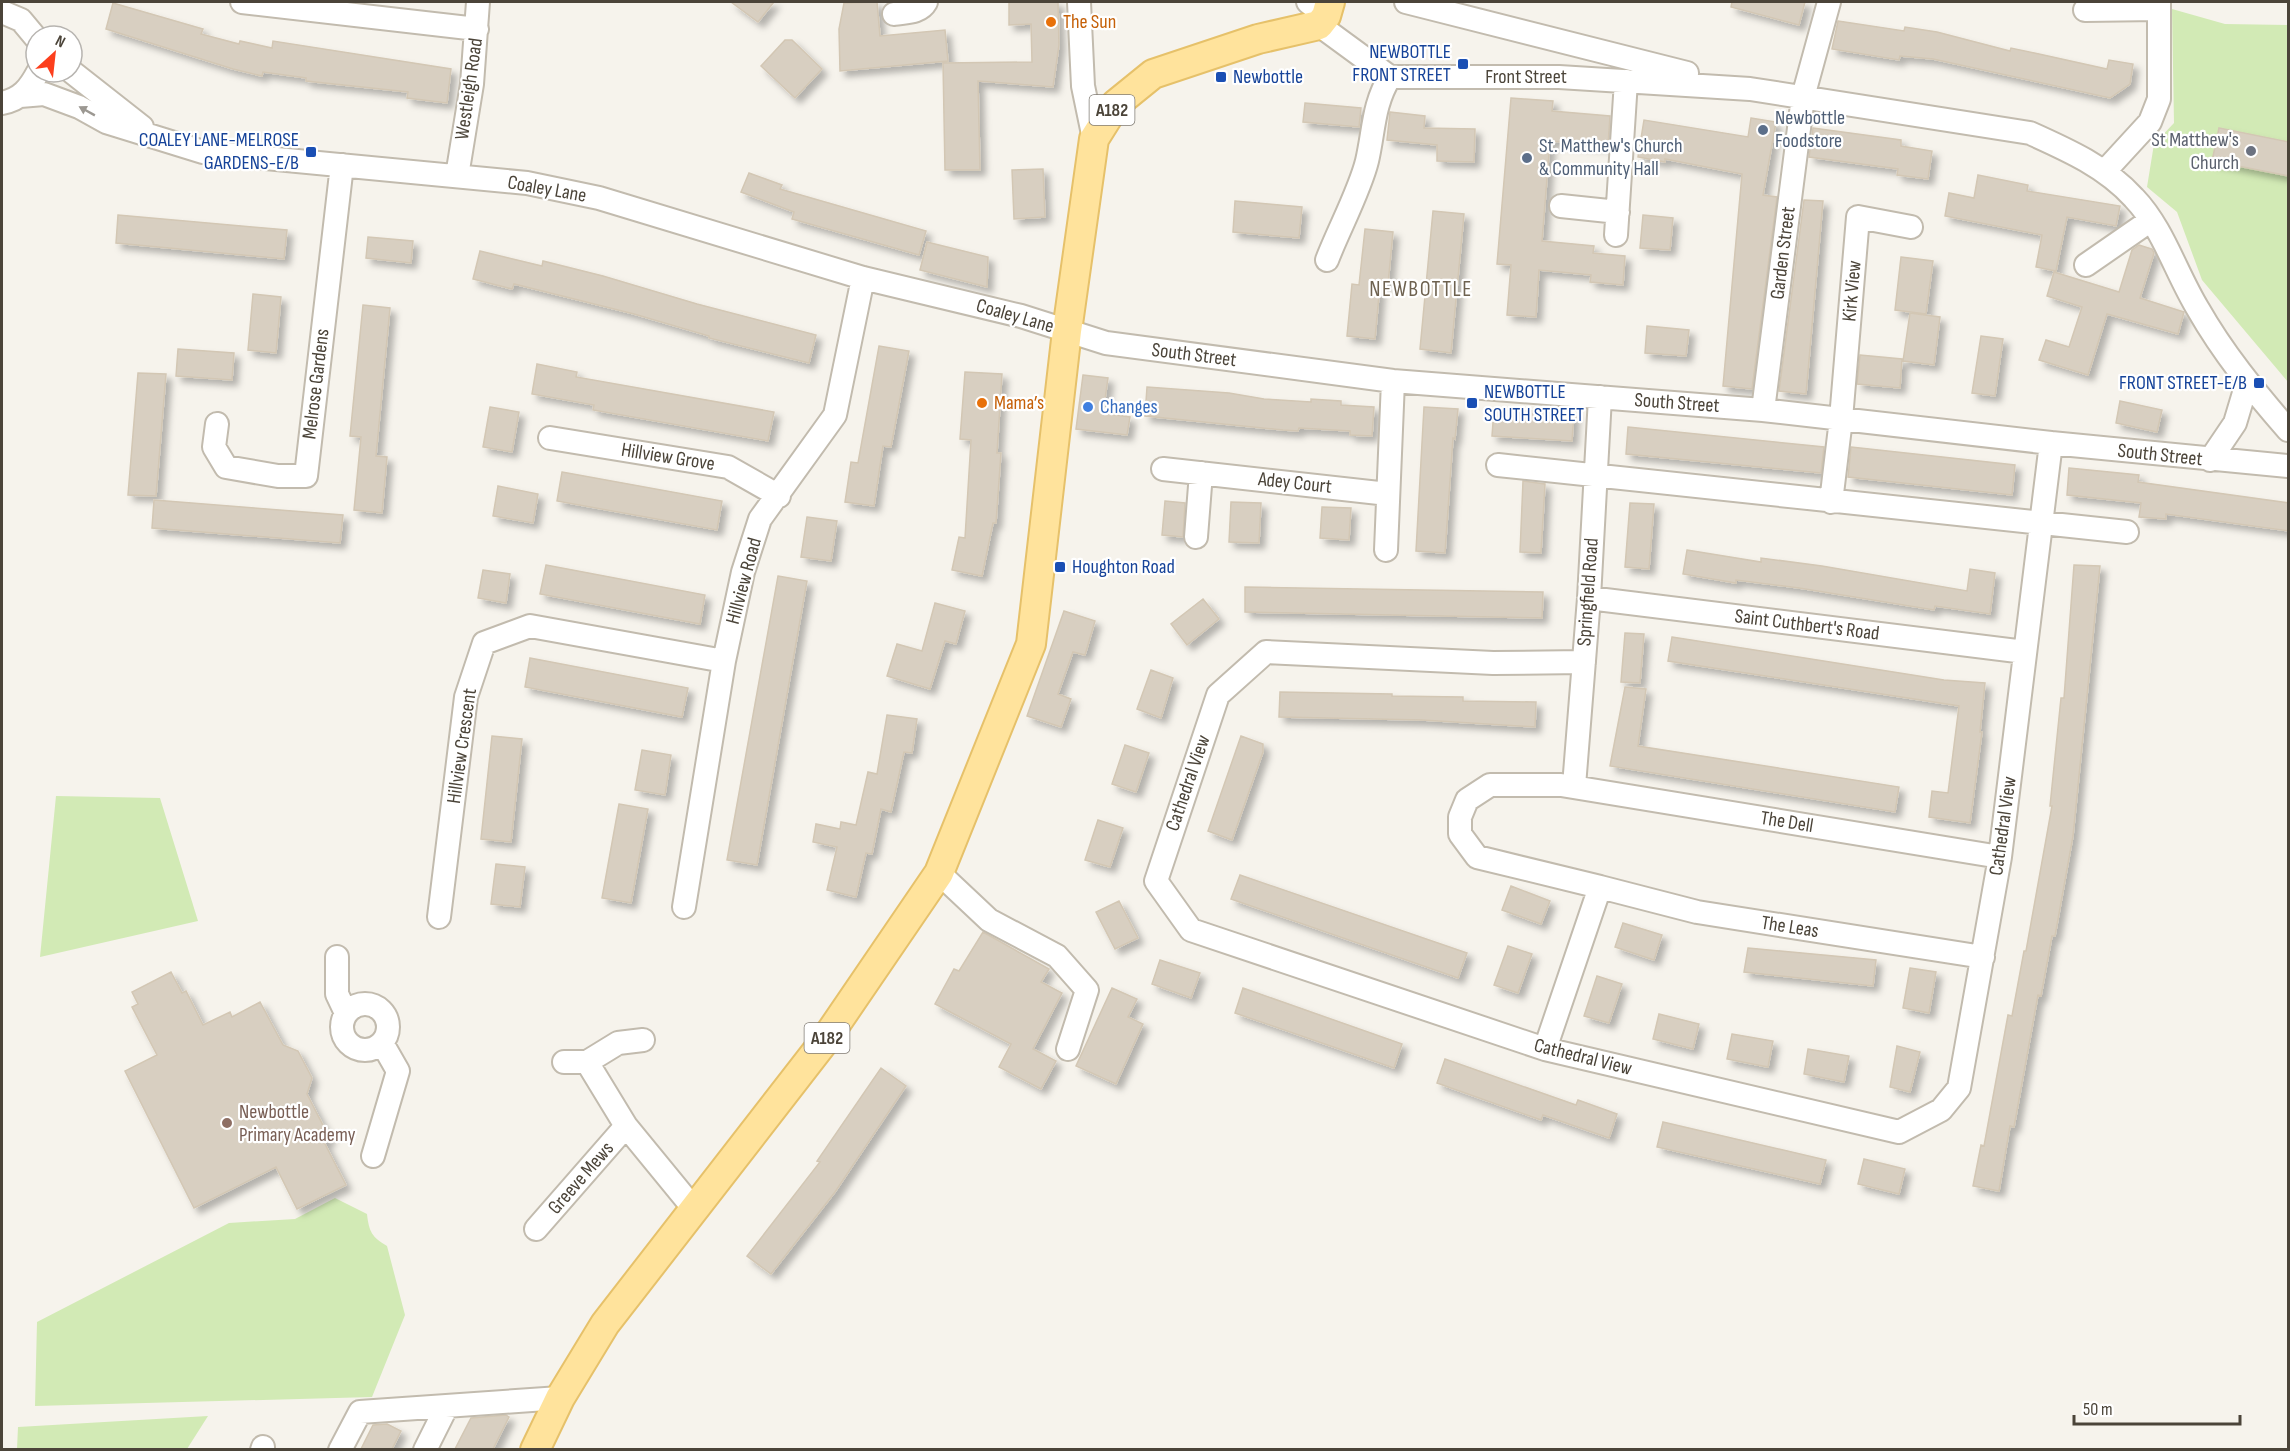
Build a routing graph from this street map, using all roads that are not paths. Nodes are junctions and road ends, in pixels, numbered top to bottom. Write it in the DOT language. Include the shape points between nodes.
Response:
graph roads {
  1 [pos="243,2"];
  2 [pos="478,2"];
  3 [pos="926,2"];
  4 [pos="1078,2"];
  5 [pos="1406,2"];
  6 [pos="1829,2"];
  7 [pos="2158,5"];
  8 [pos="2085,10"];
  9 [pos="1321,11"];
  10 [pos="894,14"];
  11 [pos="477,29"];
  12 [pos="1390,77"];
  13 [pos="84,81"];
  14 [pos="1626,81"];
  15 [pos="32,84"];
  16 [pos="1750,89"];
  17 [pos="1803,97"];
  18 [pos="11,99"];
  19 [pos="1094,139"];
  20 [pos="160,141"];
  21 [pos="342,165"];
  22 [pos="2105,171"];
  23 [pos="457,176"];
  24 [pos="1561,206"];
  25 [pos="1618,212"];
  26 [pos="2151,220"];
  27 [pos="1911,227"];
  28 [pos="1616,235"];
  29 [pos="1326,260"];
  30 [pos="2086,265"];
  31 [pos="863,278"];
  32 [pos="1067,331"];
  33 [pos="1393,381"];
  34 [pos="2247,382"];
  35 [pos="1600,398"];
  36 [pos="1763,410"];
  37 [pos="1842,419"];
  38 [pos="217,424"];
  39 [pos="2289,430"];
  40 [pos="550,438"];
  41 [pos="2051,443"];
  42 [pos="2210,460"];
  43 [pos="1498,465"];
  44 [pos="2289,466"];
  45 [pos="1163,469"];
  46 [pos="1201,473"];
  47 [pos="1595,474"];
  48 [pos="1388,494"];
  49 [pos="779,496"];
  50 [pos="1831,502"];
  51 [pos="2041,522"];
  52 [pos="2127,532"];
  53 [pos="1196,537"];
  54 [pos="1386,550"];
  55 [pos="1589,597"];
  56 [pos="2025,652"];
  57 [pos="724,661"];
  58 [pos="1584,662"];
  59 [pos="1574,786"];
  60 [pos="2000,857"];
  61 [pos="939,873"];
  62 [pos="1600,887"];
  63 [pos="684,907"];
  64 [pos="439,917"];
  65 [pos="337,957"];
  66 [pos="1983,957"];
  67 [pos="346,1013"];
  68 [pos="643,1040"];
  69 [pos="382,1043"];
  70 [pos="1068,1048"];
  71 [pos="1545,1049"];
  72 [pos="564,1062"];
  73 [pos="587,1062"];
  74 [pos="626,1126"];
  75 [pos="373,1156"];
  76 [pos="694,1209"];
  77 [pos="536,1229"];
  78 [pos="560,1398"];
  79 [pos="446,1408"];
  80 [pos="340,1449"];
  81 [pos="425,1449"];
  82 [pos="535,1449"];
  1 -- 11 [label="street"];
  2 -- 11 [label="street, Westleigh Road"];
  3 -- 10 [label="street" via="916,11"];
  4 -- 19 [label="street" via="1083,86"];
  5 -- 16 [label="street, Front Street"];
  6 -- 17 [label="street, Garden Street"];
  7 -- 8 [label="street"];
  7 -- 22 [label="street" via="2159,99 2150,122"];
  9 -- 12 [label="street"];
  9 -- 19 [label="main road, A182" via="1258,39 1153,74 1116,104"];
  11 -- 23 [label="street, Westleigh Road"];
  12 -- 14 [label="street, Front Street"];
  12 -- 29 [label="street" via="1380,93 1373,118 1367,162"];
  13 -- 20 [label="street"];
  14 -- 16 [label="street, Front Street"];
  14 -- 25 [label="street"];
  15 -- 18 [label="street"];
  16 -- 17 [label="street, Front Street"];
  17 -- 22 [label="street, Front Street" via="2030,133"];
  17 -- 36 [label="street, Garden Street"];
  20 -- 18 [label="street, Coaley Lane, one-way" via="44,94"];
  19 -- 32 [label="main road, A182"];
  20 -- 21 [label="street, Coaley Lane" via="203,152"];
  21 -- 23 [label="street, Coaley Lane"];
  21 -- 38 [label="street, Melrose Gardens" via="306,476 278,476 226,467 214,447"];
  22 -- 26 [label="street, Front Street" via="2135,198"];
  23 -- 31 [label="street, Coaley Lane" via="527,183 599,198"];
  24 -- 25 [label="street"];
  25 -- 28 [label="street"];
  26 -- 30 [label="street"];
  26 -- 34 [label="street, Front Street" via="2198,309"];
  27 -- 37 [label="street, Kirk View" via="1857,217"];
  31 -- 32 [label="street, Coaley Lane"];
  31 -- 49 [label="street, Hillview Road" via="835,415"];
  32 -- 33 [label="street, South Street" via="1106,343"];
  32 -- 61 [label="main road, A182" via="1031,644"];
  33 -- 35 [label="street, South Street"];
  33 -- 48 [label="street"];
  34 -- 39 [label="street, Front Street"];
  34 -- 42 [label="street" via="2235,423"];
  35 -- 36 [label="street, South Street"];
  35 -- 47 [label="street, Springfield Road"];
  36 -- 37 [label="street, South Street"];
  37 -- 41 [label="street, South Street"];
  37 -- 50 [label="street"];
  40 -- 49 [label="street, Hillview Grove" via="728,467"];
  41 -- 42 [label="street, South Street"];
  41 -- 51 [label="street, Cathedral View"];
  42 -- 44 [label="street, South Street"];
  43 -- 47 [label="street"];
  45 -- 46 [label="street, Adey Court"];
  46 -- 48 [label="street, Adey Court"];
  46 -- 53 [label="street"];
  47 -- 50 [label="street"];
  47 -- 55 [label="street, Springfield Road"];
  48 -- 54 [label="street"];
  49 -- 57 [label="street, Hillview Road" via="760,519 743,573"];
  50 -- 51 [label="street"];
  51 -- 52 [label="street"];
  51 -- 56 [label="street, Cathedral View"];
  55 -- 56 [label="street, Saint Cuthbert's Road"];
  55 -- 58 [label="street, Springfield Road"];
  56 -- 60 [label="street, Cathedral View"];
  57 -- 63 [label="street, Hillview Road"];
  57 -- 64 [label="street, Hillview Crescent" via="530,626 484,643 465,697"];
  58 -- 59 [label="street, Springfield Road"];
  58 -- 71 [label="street, Cathedral View" via="1493,663 1266,652 1218,695 1156,881 1191,930"];
  59 -- 60 [label="street, The Dell"];
  59 -- 62 [label="street, The Dell" via="1490,785 1467,800 1460,817 1460,834 1477,857"];
  60 -- 66 [label="street, Cathedral View"];
  61 -- 70 [label="street" via="989,920 1057,956 1087,990"];
  61 -- 76 [label="main road, A182" via="823,1043"];
  62 -- 66 [label="street, The Leas" via="1698,912"];
  62 -- 71 [label="street"];
  65 -- 67 [label="street" via="338,994"];
  66 -- 71 [label="street, Cathedral View" via="1959,1088 1941,1110 1899,1132"];
  67 -- 69 [label="street" via="341,1030 350,1045 367,1051"];
  67 -- 69 [label="street" via="362,1004 380,1010 388,1027"];
  68 -- 73 [label="street" via="618,1043"];
  69 -- 75 [label="street" via="398,1071"];
  72 -- 73 [label="street"];
  73 -- 74 [label="street, Greeve Mews"];
  74 -- 76 [label="street, Greeve Mews"];
  74 -- 77 [label="street, Greeve Mews"];
  76 -- 78 [label="main road, A182" via="605,1324"];
  78 -- 79 [label="street"];
  78 -- 82 [label="main road, A182"];
  79 -- 80 [label="street" via="360,1412"];
  79 -- 81 [label="street"];
}
